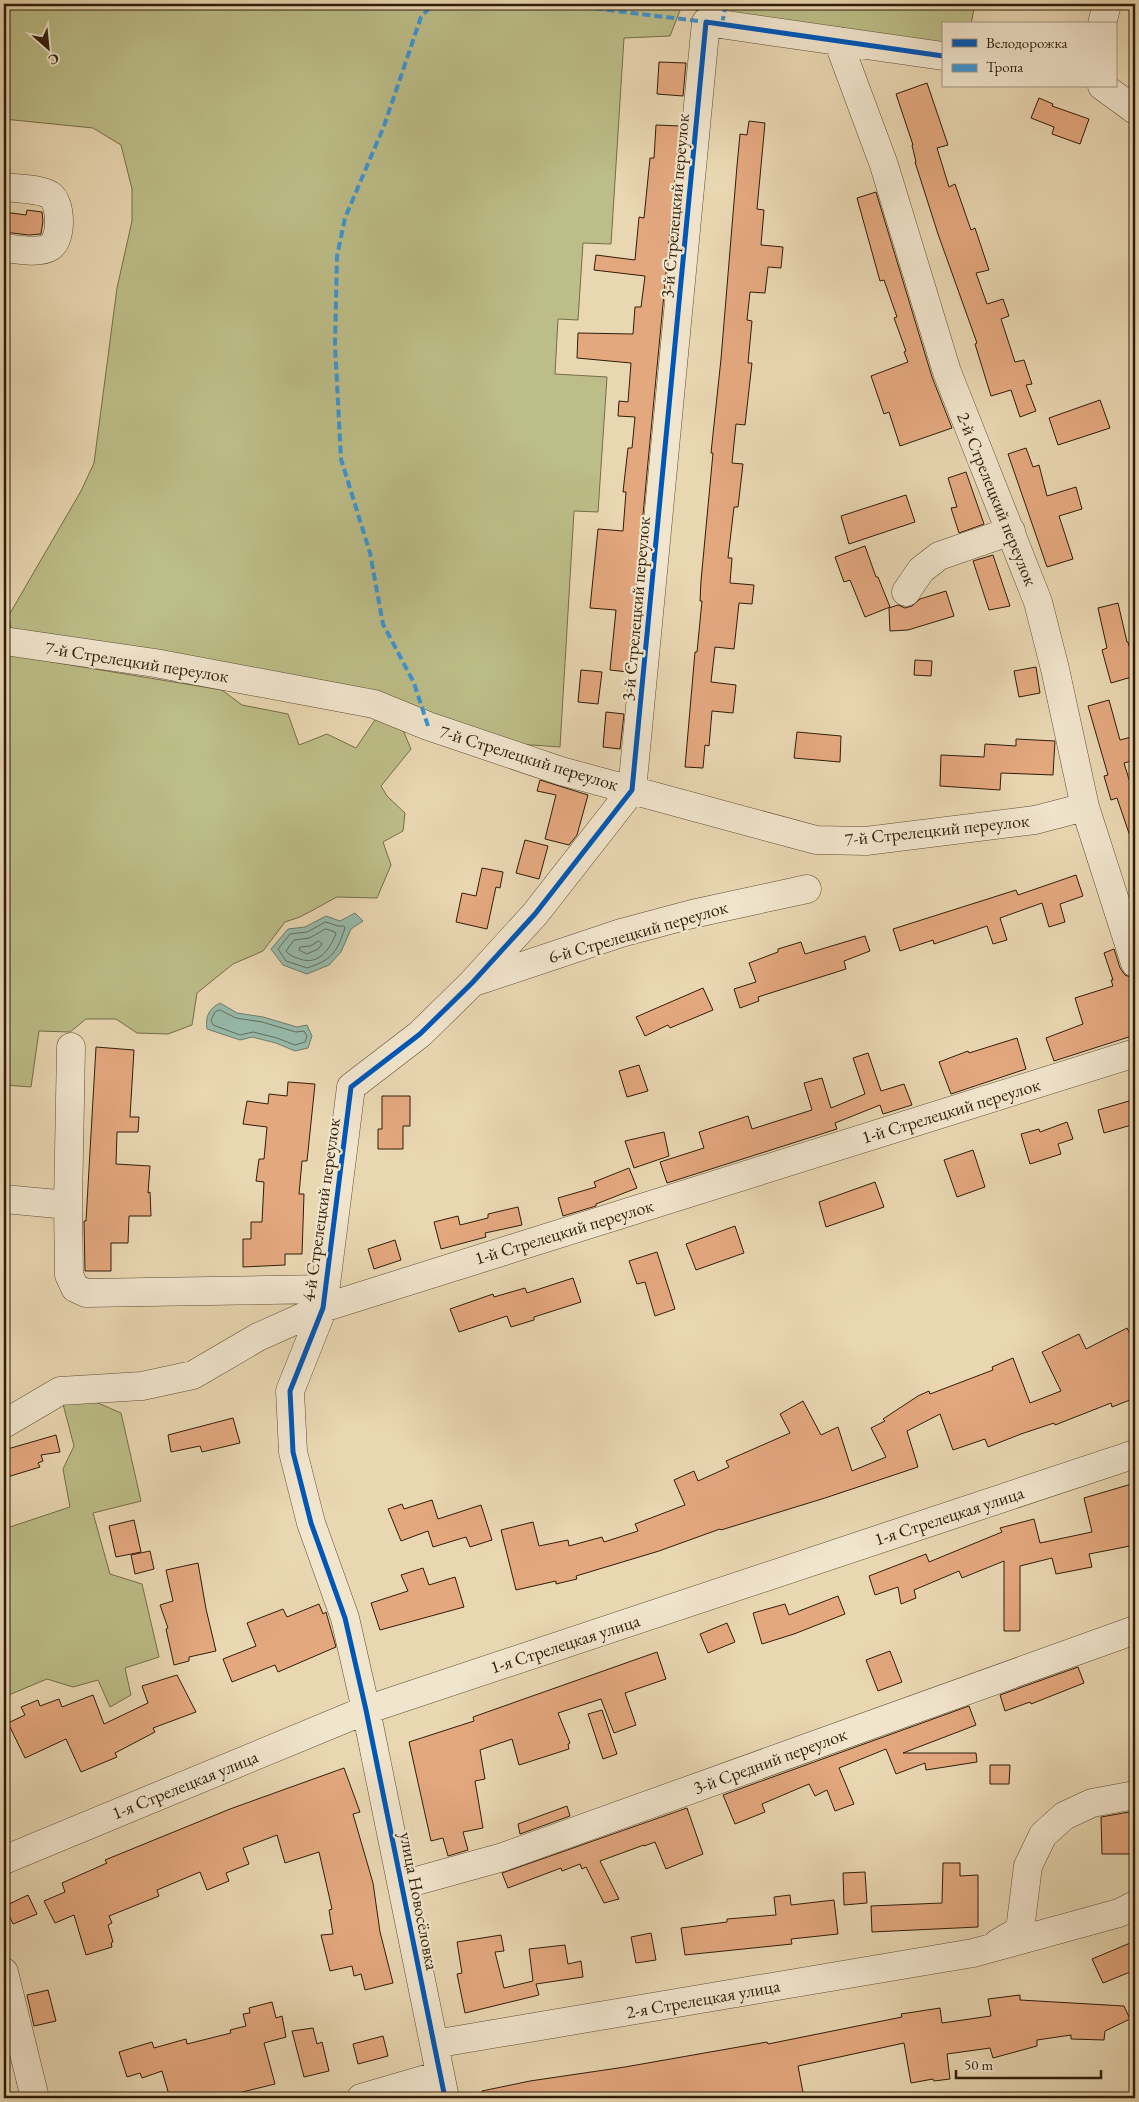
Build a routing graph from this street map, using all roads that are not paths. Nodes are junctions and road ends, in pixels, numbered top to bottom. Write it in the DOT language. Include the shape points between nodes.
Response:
graph roads {
  1 [pos="1107,4"];
  2 [pos="718,17"];
  3 [pos="1102,22"];
  4 [pos="838,41"];
  5 [pos="942,56"];
  6 [pos="1105,88"];
  7 [pos="1135,110"];
  8 [pos="4,187"];
  9 [pos="4,248"];
  10 [pos="1011,531"];
  11 [pos="906,592"];
  12 [pos="4,641"];
  13 [pos="632,790"];
  14 [pos="1085,807"];
  15 [pos="807,888"];
  16 [pos="1135,963"];
  17 [pos="472,983"];
  18 [pos="71,1047"];
  19 [pos="1135,1053"];
  20 [pos="4,1199"];
  21 [pos="68,1205"];
  22 [pos="324,1299"];
  23 [pos="4,1424"];
  24 [pos="1135,1454"];
  25 [pos="1135,1630"];
  26 [pos="366,1710"];
  27 [pos="1135,1794"];
  28 [pos="4,1860"];
  29 [pos="402,1885"];
  30 [pos="1135,1906"];
  31 [pos="973,1953"];
  32 [pos="4,1972"];
  33 [pos="434,2044"];
  34 [pos="442,2086"];
  35 [pos="34,2098"];
  36 [pos="361,2098"];
  1 -- 3 [label="street"];
  2 -- 4 [label="street"];
  2 -- 13 [label="street, 3-й Стрелецкий переулок"];
  4 -- 5 [label="street"];
  4 -- 10 [label="street, 2-й Стрелецкий переулок" via="884,164 947,372"];
  6 -- 7 [label="street"];
  8 -- 9 [label="street" via="43,192 57,202 60,212 56,241 50,248"];
  10 -- 11 [label="street" via="939,556 921,570"];
  10 -- 14 [label="street, 2-й Стрелецкий переулок" via="1038,602"];
  12 -- 13 [label="street, 7-й Стрелецкий переулок" via="155,664 374,704 544,765"];
  13 -- 14 [label="street, 7-й Стрелецкий переулок" via="816,840 866,841 1035,820"];
  13 -- 17 [label="street" via="535,914"];
  14 -- 16 [label="street, 2-й Стрелецкий переулок"];
  15 -- 17 [label="street, 6-й Стрелецкий переулок" via="621,933"];
  17 -- 22 [label="street, 4-й Стрелецкий переулок" via="420,1034 351,1087"];
  18 -- 21 [label="street"];
  19 -- 22 [label="street, 1-й Стрелецкий переулок"];
  20 -- 21 [label="street"];
  21 -- 22 [label="street" via="68,1275 75,1288 86,1293"];
  22 -- 23 [label="street, 1-й Стрелецкий переулок" via="193,1375 142,1386 60,1391"];
  22 -- 26 [label="street, 4-й Стрелецкий переулок" via="290,1390 293,1452 311,1523 345,1618"];
  24 -- 26 [label="street, 1-я Стрелецкая улица"];
  25 -- 29 [label="street, 3-й Средний переулок" via="504,1857"];
  26 -- 28 [label="street, 1-я Стрелецкая улица"];
  26 -- 29 [label="street, улица Новосёловка"];
  27 -- 31 [label="street" via="1092,1803 1064,1816 1043,1835 1028,1866 1020,1930 1002,1942"];
  29 -- 33 [label="street, улица Новосёловка"];
  30 -- 31 [label="street"];
  31 -- 33 [label="street, 2-я Стрелецкая улица"];
  32 -- 35 [label="street"];
  33 -- 34 [label="street, улица Новосёловка"];
  34 -- 36 [label="street"];
}
